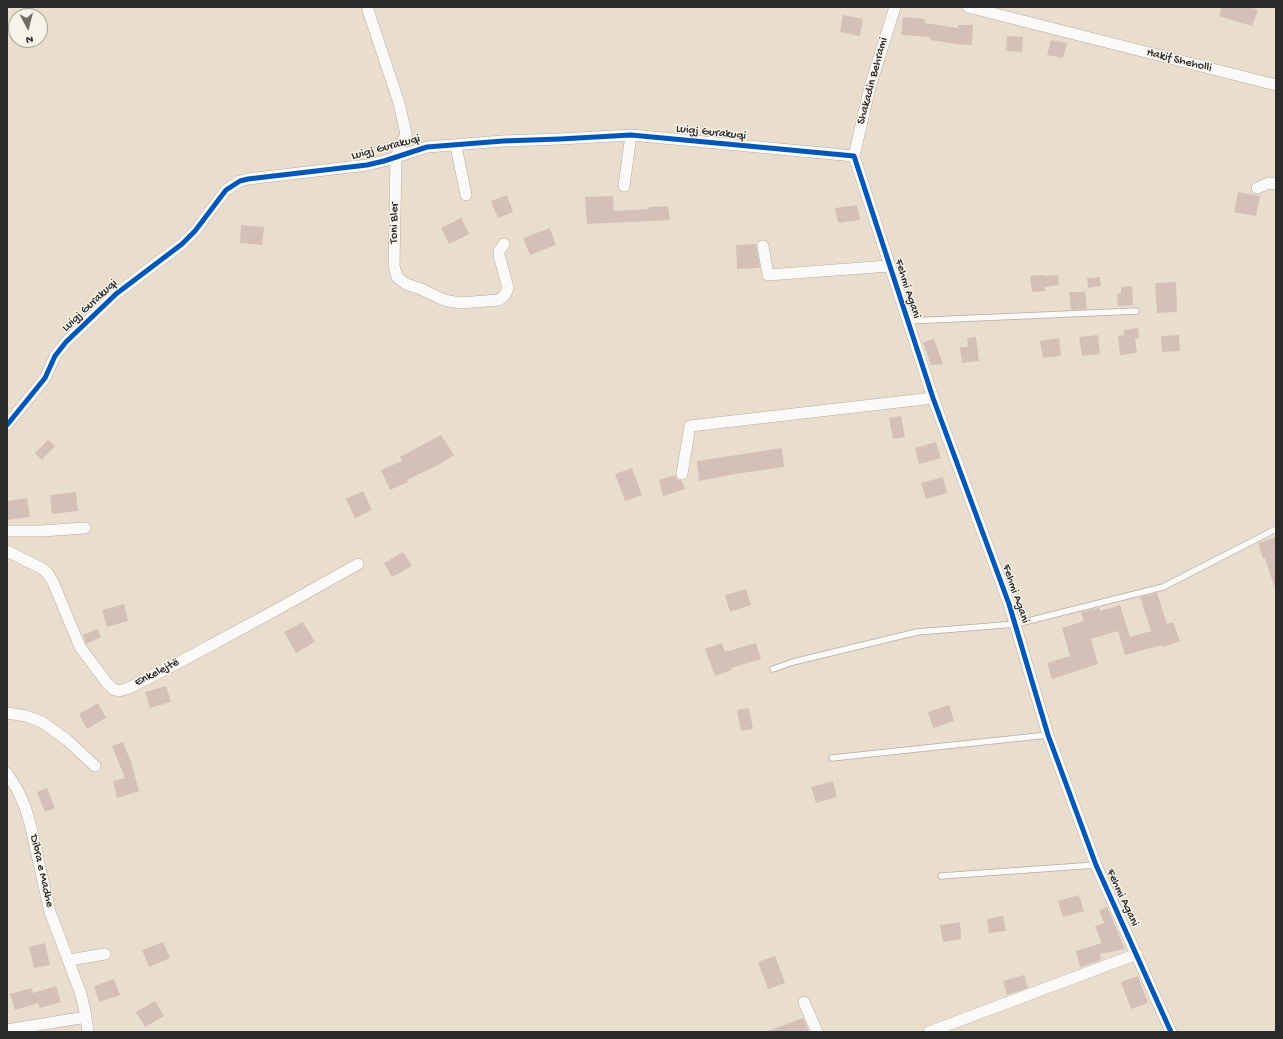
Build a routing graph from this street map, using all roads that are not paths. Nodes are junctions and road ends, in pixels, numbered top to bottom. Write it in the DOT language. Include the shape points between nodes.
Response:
graph roads {
  1 [pos="367,7"];
  2 [pos="895,7"];
  3 [pos="968,7"];
  4 [pos="1276,85"];
  5 [pos="406,134"];
  6 [pos="631,135"];
  7 [pos="456,146"];
  8 [pos="417,150"];
  9 [pos="854,156"];
  10 [pos="396,157"];
  11 [pos="1276,184"];
  12 [pos="624,186"];
  13 [pos="1257,188"];
  14 [pos="466,195"];
  15 [pos="504,244"];
  16 [pos="763,246"];
  17 [pos="889,266"];
  18 [pos="1136,310"];
  19 [pos="907,321"];
  20 [pos="932,398"];
  21 [pos="7,426"];
  22 [pos="682,474"];
  23 [pos="85,528"];
  24 [pos="1276,528"];
  25 [pos="7,531"];
  26 [pos="7,551"];
  27 [pos="358,564"];
  28 [pos="1016,624"];
  29 [pos="773,669"];
  30 [pos="7,713"];
  31 [pos="1048,735"];
  32 [pos="832,758"];
  33 [pos="95,766"];
  34 [pos="7,773"];
  35 [pos="1096,865"];
  36 [pos="941,876"];
  37 [pos="105,954"];
  38 [pos="1137,954"];
  39 [pos="72,971"];
  40 [pos="804,1002"];
  41 [pos="86,1017"];
  42 [pos="7,1030"];
  43 [pos="88,1032"];
  44 [pos="817,1032"];
  45 [pos="929,1032"];
  46 [pos="1171,1032"];
  1 -- 5 [label="street" via="399,103"];
  2 -- 9 [label="street, Shakadin Behrami" via="870,86"];
  3 -- 4 [label="street, Hakif Sheholli"];
  5 -- 8 [label="street, Luigj Gurakuqi"];
  5 -- 10 [label="street, Toni Bler"];
  6 -- 7 [label="street, Luigj Gurakuqi" via="503,141"];
  6 -- 9 [label="street, Luigj Gurakuqi"];
  6 -- 12 [label="street"];
  7 -- 8 [label="street, Luigj Gurakuqi"];
  7 -- 14 [label="street"];
  8 -- 10 [label="street, Luigj Gurakuqi"];
  9 -- 17 [label="street, Fehmi Agani"];
  10 -- 15 [label="street, Toni Bler" via="394,266 401,281 453,302 499,300 508,288 499,255"];
  10 -- 21 [label="street, Luigj Gurakuqi" via="367,165 248,179 232,185 189,237 116,294 66,342 55,356 42,381"];
  11 -- 13 [label="street" via="1269,183"];
  16 -- 17 [label="street" via="768,275"];
  17 -- 19 [label="street, Fehmi Agani"];
  18 -- 19 [label="lane"];
  19 -- 20 [label="street, Fehmi Agani"];
  20 -- 22 [label="street" via="690,426"];
  20 -- 28 [label="street, Fehmi Agani"];
  23 -- 25 [label="street"];
  24 -- 28 [label="lane" via="1163,586"];
  26 -- 27 [label="street, Enkelejtë" via="48,574 80,647 113,689 118,690 129,688 189,657"];
  28 -- 29 [label="lane" via="917,632"];
  28 -- 31 [label="street, Fehmi Agani"];
  30 -- 33 [label="street" via="42,722 67,740"];
  31 -- 32 [label="lane"];
  31 -- 35 [label="street, Fehmi Agani"];
  34 -- 39 [label="street, Dibra e Madhe" via="25,806 50,912"];
  35 -- 36 [label="lane"];
  35 -- 38 [label="street, Fehmi Agani"];
  37 -- 39 [label="street" via="69,960"];
  38 -- 45 [label="street"];
  38 -- 46 [label="street, Fehmi Agani"];
  39 -- 41 [label="street, Dibra e Madhe"];
  40 -- 44 [label="street"];
  41 -- 42 [label="street"];
  41 -- 43 [label="street, Dibra e Madhe"];
}
